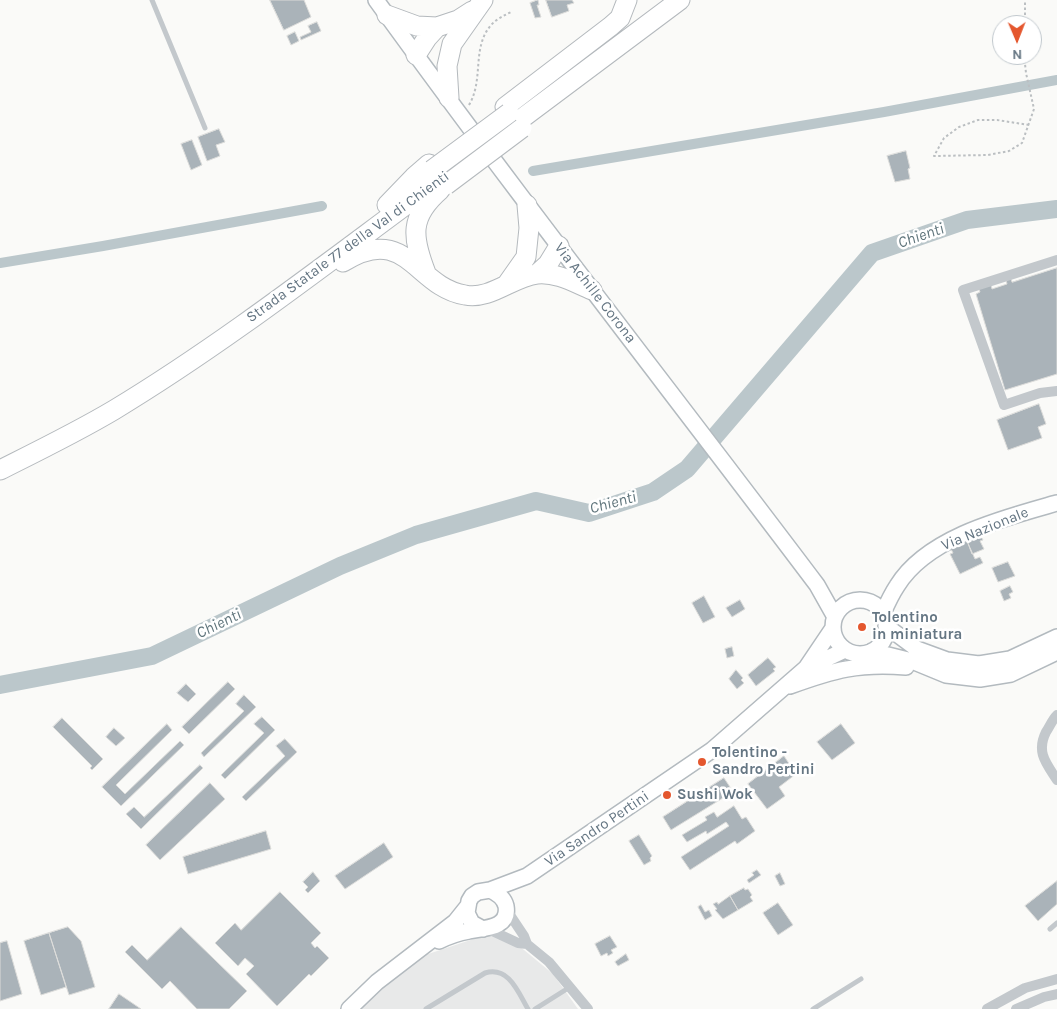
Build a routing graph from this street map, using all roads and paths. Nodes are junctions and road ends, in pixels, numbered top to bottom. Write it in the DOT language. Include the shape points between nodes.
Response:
graph roads {
  1 [pos="152,0"];
  2 [pos="376,0"];
  3 [pos="627,0"];
  4 [pos="660,0"];
  5 [pos="680,0"];
  6 [pos="1025,0"];
  7 [pos="479,4"];
  8 [pos="511,12"];
  9 [pos="387,15"];
  10 [pos="1025,15"];
  11 [pos="437,27"];
  12 [pos="452,44"];
  13 [pos="416,55"];
  14 [pos="1025,65"];
  15 [pos="449,98"];
  16 [pos="461,114"];
  17 [pos="513,117"];
  18 [pos="1029,125"];
  19 [pos="205,128"];
  20 [pos="437,175"];
  21 [pos="527,205"];
  22 [pos="559,246"];
  23 [pos="526,257"];
  24 [pos="1057,260"];
  25 [pos="427,274"];
  26 [pos="537,274"];
  27 [pos="507,284"];
  28 [pos="592,290"];
  29 [pos="183,365"];
  30 [pos="1057,391"];
  31 [pos="0,456"];
  32 [pos="0,470"];
  33 [pos="1057,503"];
  34 [pos="817,585"];
  35 [pos="897,585"];
  36 [pos="866,601"];
  37 [pos="851,602"];
  38 [pos="885,620"];
  39 [pos="834,623"];
  40 [pos="1053,646"];
  41 [pos="846,650"];
  42 [pos="872,651"];
  43 [pos="806,668"];
  44 [pos="933,669"];
  45 [pos="782,689"];
  46 [pos="1057,715"];
  47 [pos="1057,780"];
  48 [pos="527,876"];
  49 [pos="490,890"];
  50 [pos="467,907"];
  51 [pos="506,908"];
  52 [pos="1057,923"];
  53 [pos="485,929"];
  54 [pos="1050,929"];
  55 [pos="527,944"];
  56 [pos="420,950"];
  57 [pos="860,979"];
  58 [pos="1057,979"];
  59 [pos="571,987"];
  60 [pos="1057,994"];
  61 [pos="349,1009"];
  62 [pos="426,1009"];
  63 [pos="528,1009"];
  64 [pos="535,1009"];
  65 [pos="588,1009"];
  66 [pos="813,1009"];
  67 [pos="987,1009"];
  68 [pos="1016,1009"];
  1 -- 19 [label="lane"];
  2 -- 9 [label="main road, Via Achille Corona"];
  3 -- 17 [label="highway" via="620,18"];
  4 -- 17 [label="highway, Strada Statale 77 della Val di Chienti"];
  5 -- 17 [label="highway, Strada Statale 77 della Val di Chienti"];
  6 -- 10 [label="path"];
  7 -- 11 [label="highway" via="458,20"];
  7 -- 12 [label="highway"];
  8 -- 16 [label="path" via="495,22 482,37 472,100"];
  9 -- 11 [label="highway" via="417,26"];
  9 -- 13 [label="main road, Via Achille Corona"];
  11 -- 13 [label="highway"];
  12 -- 13 [label="highway" via="436,53"];
  12 -- 15 [label="highway" via="447,66"];
  13 -- 15 [label="main road, Via Achille Corona"];
  14 -- 18 [label="path" via="1034,110"];
  15 -- 16 [label="main road, Via Achille Corona"];
  16 -- 21 [label="main road, Via Achille Corona"];
  17 -- 20 [label="highway, Strada Statale 77 della Val di Chienti, bridge"];
  18 -- 18 [label="path" via="978,120 944,138 934,156 988,155 1009,151 1022,143"];
  20 -- 25 [label="highway" via="416,230 416,244"];
  20 -- 29 [label="highway, Strada Statale 77 della Val di Chienti" via="244,324"];
  20 -- 31 [label="highway, Strada Statale 77 della Val di Chienti" via="387,205 235,316 142,378 63,425"];
  21 -- 22 [label="main road, Via Achille Corona"];
  21 -- 23 [label="highway" via="530,228"];
  22 -- 23 [label="highway"];
  22 -- 26 [label="highway"];
  22 -- 28 [label="main road, Via Achille Corona"];
  23 -- 27 [label="highway"];
  24 -- 30 [label="street" via="963,290 1004,405"];
  25 -- 27 [label="highway" via="451,292 466,296 492,292"];
  25 -- 29 [label="highway" via="409,258 396,252 384,249 357,254 226,345"];
  26 -- 27 [label="highway"];
  26 -- 28 [label="highway" via="561,277"];
  28 -- 34 [label="main road, Via Achille Corona"];
  29 -- 32 [label="highway, Strada Statale 77 della Val di Chienti" via="113,410"];
  33 -- 35 [label="main road, Via Nazionale" via="1010,516 958,536 922,558"];
  34 -- 37 [label="main road, Via Achille Corona"];
  34 -- 39 [label="main road, Via Achille Corona"];
  35 -- 36 [label="main road, Via Nazionale"];
  35 -- 38 [label="main road, Via Nazionale"];
  36 -- 37 [label="main road"];
  36 -- 38 [label="main road" via="873,604"];
  37 -- 39 [label="main road" via="839,611"];
  38 -- 40 [label="main road" via="917,649 947,660 978,664 1010,659"];
  38 -- 42 [label="main road" via="883,641"];
  39 -- 41 [label="main road" via="835,637"];
  39 -- 43 [label="main road, Via Sandro Pertini"];
  40 -- 44 [label="main road" via="1011,674 980,679 946,675"];
  41 -- 42 [label="main road" via="859,654"];
  41 -- 43 [label="main road, Via Sandro Pertini"];
  42 -- 44 [label="main road"];
  43 -- 45 [label="main road, Via Sandro Pertini"];
  44 -- 45 [label="main road" via="873,665 851,667"];
  45 -- 48 [label="main road, Via Sandro Pertini" via="712,750"];
  46 -- 47 [label="street" via="1042,740 1041,751"];
  48 -- 49 [label="main road, Via Sandro Pertini"];
  48 -- 51 [label="main road, Via Sandro Pertini"];
  49 -- 50 [label="main road, Via Sandro Pertini" via="472,896"];
  49 -- 51 [label="main road" via="500,896"];
  50 -- 53 [label="main road" via="469,919 477,927"];
  50 -- 56 [label="main road, Via Sandro Pertini"];
  51 -- 53 [label="main road, Via Sandro Pertini" via="499,925"];
  51 -- 55 [label="street"];
  52 -- 54 [label="lane"];
  53 -- 55 [label="street"];
  53 -- 56 [label="main road, Via Sandro Pertini" via="452,935"];
  55 -- 59 [label="street" via="549,962"];
  56 -- 61 [label="main road, Via Sandro Pertini" via="377,982"];
  57 -- 66 [label="lane"];
  58 -- 67 [label="street" via="1025,988"];
  59 -- 64 [label="lane"];
  59 -- 65 [label="street"];
  60 -- 68 [label="street"];
  62 -- 63 [label="lane" via="485,973 494,971 507,976"];
}
